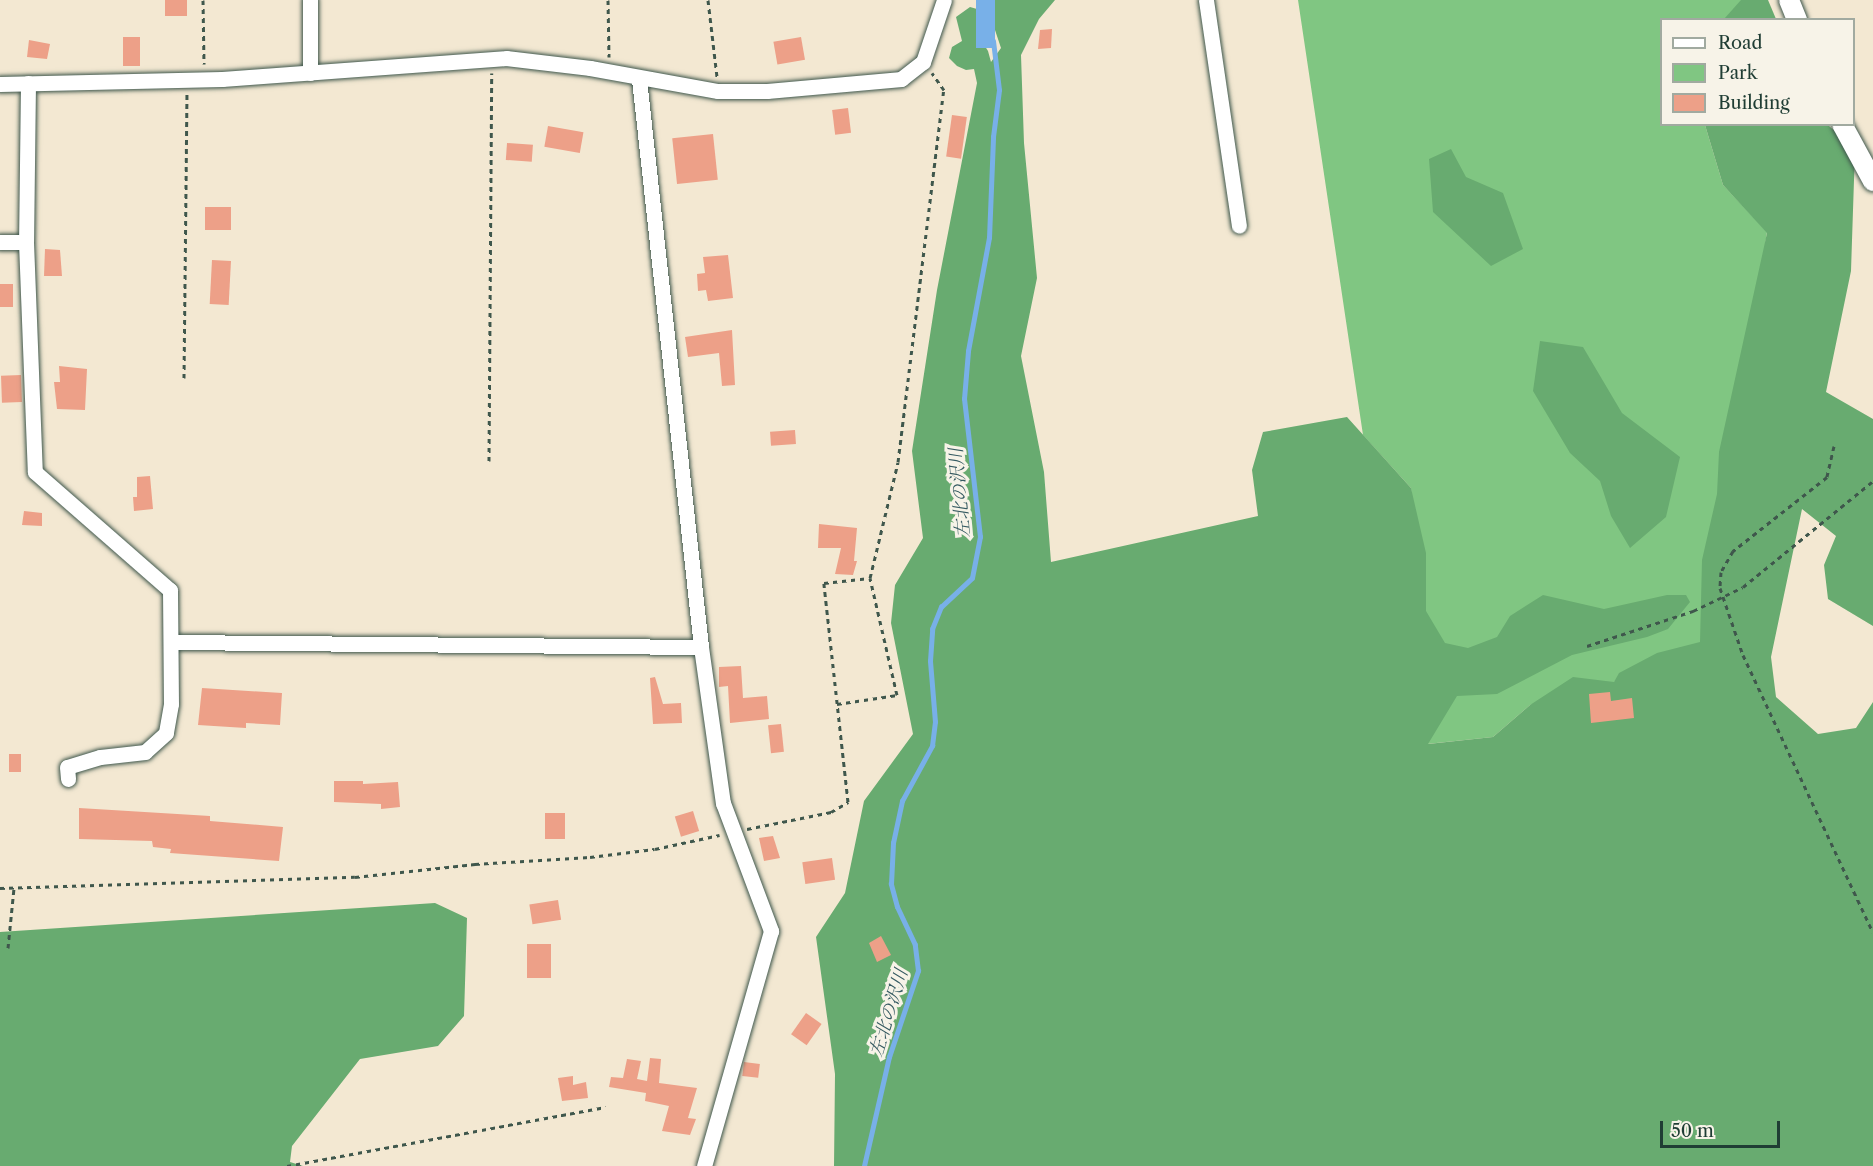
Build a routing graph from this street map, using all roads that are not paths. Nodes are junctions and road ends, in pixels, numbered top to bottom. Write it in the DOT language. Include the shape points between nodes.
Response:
graph roads {
  1 [pos="310,0"];
  2 [pos="944,0"];
  3 [pos="1206,0"];
  4 [pos="1790,0"];
  5 [pos="1796,18"];
  6 [pos="310,73"];
  7 [pos="639,79"];
  8 [pos="28,83"];
  9 [pos="0,84"];
  10 [pos="1843,126"];
  11 [pos="1873,181"];
  12 [pos="1239,226"];
  13 [pos="0,242"];
  14 [pos="26,242"];
  15 [pos="171,642"];
  16 [pos="701,647"];
  17 [pos="68,779"];
  18 [pos="704,1166"];
  1 -- 6 [label="street"];
  2 -- 7 [label="street" via="923,62 901,79 767,91 718,91"];
  3 -- 12 [label="street"];
  4 -- 5 [label="main road"];
  6 -- 7 [label="street" via="506,58 609,71"];
  6 -- 8 [label="street"];
  7 -- 16 [label="street"];
  8 -- 9 [label="street"];
  8 -- 14 [label="street"];
  10 -- 11 [label="main road"];
  13 -- 14 [label="street"];
  14 -- 15 [label="street" via="35,472 170,590"];
  15 -- 16 [label="street"];
  15 -- 17 [label="street" via="171,704 166,733 145,752 100,757 67,767"];
  16 -- 18 [label="street" via="723,803 771,931"];
}
